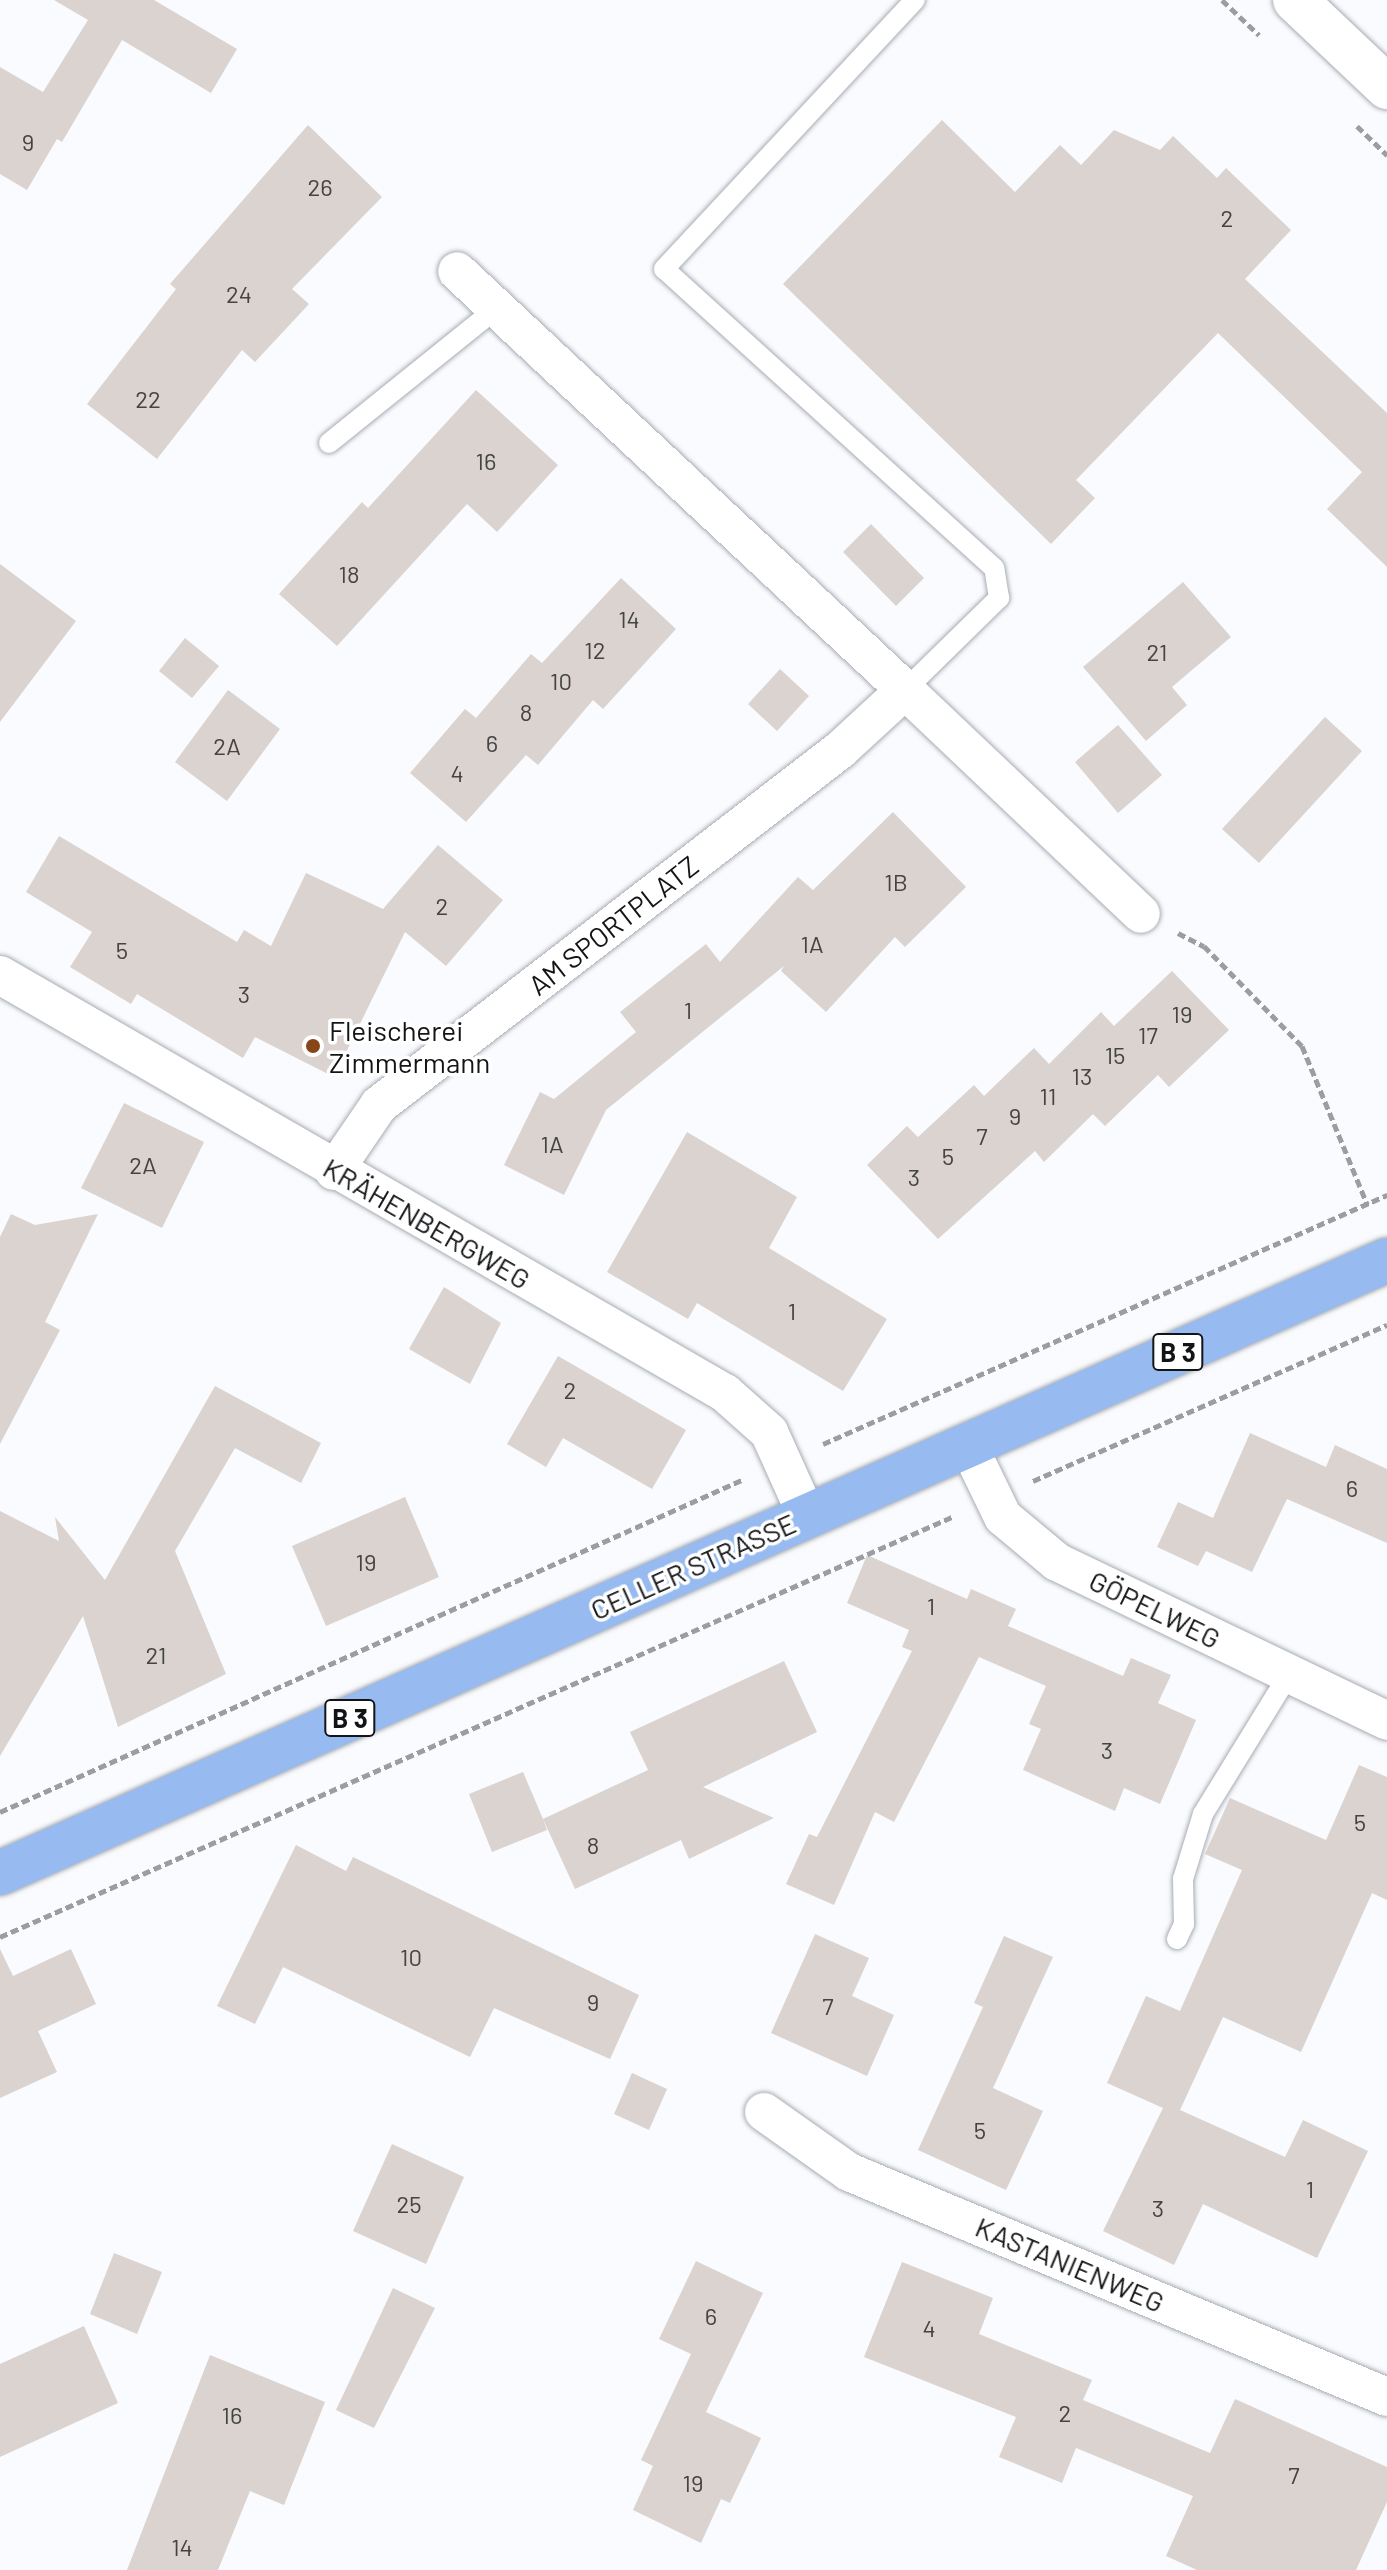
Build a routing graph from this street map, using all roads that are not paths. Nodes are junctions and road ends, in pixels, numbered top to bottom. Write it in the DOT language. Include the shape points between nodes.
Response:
graph roads {
  1 [pos="915,0"];
  2 [pos="1295,0"];
  3 [pos="1387,87"];
  4 [pos="457,271"];
  5 [pos="497,308"];
  6 [pos="329,443"];
  7 [pos="905,690"];
  8 [pos="1141,914"];
  9 [pos="0,975"];
  10 [pos="334,1171"];
  11 [pos="1387,1260"];
  12 [pos="968,1445"];
  13 [pos="807,1516"];
  14 [pos="1289,1674"];
  15 [pos="1387,1721"];
  16 [pos="0,1873"];
  17 [pos="1177,1939"];
  18 [pos="764,2112"];
  19 [pos="1387,2397"];
  1 -- 7 [label="lane" via="664,269 994,568 999,598"];
  2 -- 3 [label="main road"];
  4 -- 5 [label="street"];
  5 -- 6 [label="lane"];
  5 -- 7 [label="street"];
  7 -- 8 [label="street"];
  7 -- 10 [label="street, AM SPORTPLATZ" via="840,750 379,1105"];
  9 -- 10 [label="street, KRÄHENBERGWEG"];
  10 -- 13 [label="street, KRÄHENBERGWEG" via="725,1393 769,1432"];
  11 -- 12 [label="main road, CELLER STRASSE / B 3"];
  12 -- 13 [label="main road, CELLER STRASSE / B 3"];
  12 -- 14 [label="street, GÖPELWEG" via="1003,1517 1057,1562"];
  13 -- 16 [label="main road, CELLER STRASSE / B 3"];
  14 -- 15 [label="street, GÖPELWEG"];
  14 -- 17 [label="lane" via="1203,1814 1183,1879 1184,1924"];
  18 -- 19 [label="street, KASTANIENWEG" via="849,2172"];
}
